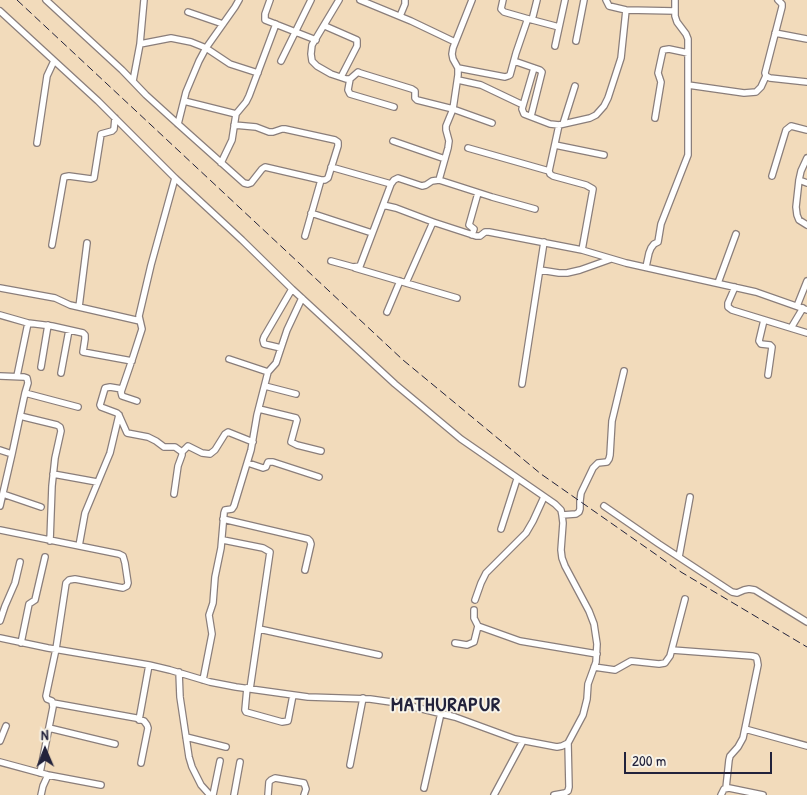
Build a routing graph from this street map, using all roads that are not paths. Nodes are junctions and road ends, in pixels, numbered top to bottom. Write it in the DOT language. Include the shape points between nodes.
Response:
graph roads {
  1 [pos="46,0"];
  2 [pos="144,0"];
  3 [pos="239,0"];
  4 [pos="270,0"];
  5 [pos="311,0"];
  6 [pos="339,0"];
  7 [pos="360,0"];
  8 [pos="406,0"];
  9 [pos="472,0"];
  10 [pos="503,0"];
  11 [pos="537,0"];
  12 [pos="565,0"];
  13 [pos="584,0"];
  14 [pos="606,0"];
  15 [pos="676,0"];
  16 [pos="778,0"];
  17 [pos="626,10"];
  18 [pos="675,11"];
  19 [pos="188,12"];
  20 [pos="1,14"];
  21 [pos="400,16"];
  22 [pos="525,18"];
  23 [pos="532,20"];
  24 [pos="224,24"];
  25 [pos="276,24"];
  26 [pos="325,26"];
  27 [pos="559,27"];
  28 [pos="296,31"];
  29 [pos="775,33"];
  30 [pos="807,39"];
  31 [pos="316,40"];
  32 [pos="576,41"];
  33 [pos="455,42"];
  34 [pos="140,44"];
  35 [pos="555,46"];
  36 [pos="206,48"];
  37 [pos="688,53"];
  38 [pos="54,61"];
  39 [pos="281,61"];
  40 [pos="514,61"];
  41 [pos="458,68"];
  42 [pos="534,68"];
  43 [pos="258,73"];
  44 [pos="766,76"];
  45 [pos="341,77"];
  46 [pos="350,79"];
  47 [pos="458,80"];
  48 [pos="133,81"];
  49 [pos="807,82"];
  50 [pos="688,85"];
  51 [pos="575,86"];
  52 [pos="184,101"];
  53 [pos="523,106"];
  54 [pos="394,107"];
  55 [pos="453,109"];
  56 [pos="236,114"];
  57 [pos="531,116"];
  58 [pos="115,118"];
  59 [pos="655,118"];
  60 [pos="492,123"];
  61 [pos="178,124"];
  62 [pos="234,125"];
  63 [pos="561,125"];
  64 [pos="807,130"];
  65 [pos="392,140"];
  66 [pos="37,143"];
  67 [pos="555,145"];
  68 [pos="468,148"];
  69 [pos="604,155"];
  70 [pos="807,158"];
  71 [pos="445,159"];
  72 [pos="222,164"];
  73 [pos="331,167"];
  74 [pos="549,171"];
  75 [pos="772,176"];
  76 [pos="175,178"];
  77 [pos="321,180"];
  78 [pos="439,180"];
  79 [pos="799,180"];
  80 [pos="807,183"];
  81 [pos="390,184"];
  82 [pos="478,193"];
  83 [pos="383,205"];
  84 [pos="535,209"];
  85 [pos="311,213"];
  86 [pos="432,222"];
  87 [pos="807,225"];
  88 [pos="372,233"];
  89 [pos="736,234"];
  90 [pos="472,235"];
  91 [pos="305,236"];
  92 [pos="544,242"];
  93 [pos="88,243"];
  94 [pos="52,245"];
  95 [pos="582,250"];
  96 [pos="611,259"];
  97 [pos="331,261"];
  98 [pos="353,267"];
  99 [pos="646,267"];
  100 [pos="540,270"];
  101 [pos="807,281"];
  102 [pos="403,282"];
  103 [pos="718,283"];
  104 [pos="735,287"];
  105 [pos="0,288"];
  106 [pos="292,289"];
  107 [pos="302,298"];
  108 [pos="457,298"];
  109 [pos="79,307"];
  110 [pos="802,308"];
  111 [pos="387,312"];
  112 [pos="0,315"];
  113 [pos="764,320"];
  114 [pos="140,322"];
  115 [pos="28,323"];
  116 [pos="48,325"];
  117 [pos="791,328"];
  118 [pos="69,330"];
  119 [pos="807,333"];
  120 [pos="280,348"];
  121 [pos="230,359"];
  122 [pos="132,361"];
  123 [pos="41,367"];
  124 [pos="624,371"];
  125 [pos="268,372"];
  126 [pos="61,373"];
  127 [pos="768,374"];
  128 [pos="0,376"];
  129 [pos="17,376"];
  130 [pos="522,384"];
  131 [pos="265,386"];
  132 [pos="122,389"];
  133 [pos="25,393"];
  134 [pos="296,394"];
  135 [pos="137,401"];
  136 [pos="78,407"];
  137 [pos="259,409"];
  138 [pos="119,415"];
  139 [pos="20,416"];
  140 [pos="253,442"];
  141 [pos="0,450"];
  142 [pos="321,451"];
  143 [pos="182,452"];
  144 [pos="12,454"];
  145 [pos="248,463"];
  146 [pos="53,474"];
  147 [pos="320,478"];
  148 [pos="517,479"];
  149 [pos="97,482"];
  150 [pos="3,494"];
  151 [pos="174,494"];
  152 [pos="544,497"];
  153 [pos="690,497"];
  154 [pos="0,506"];
  155 [pos="41,506"];
  156 [pos="604,506"];
  157 [pos="562,515"];
  158 [pos="223,520"];
  159 [pos="501,529"];
  160 [pos="0,530"];
  161 [pos="223,540"];
  162 [pos="50,541"];
  163 [pos="79,546"];
  164 [pos="46,557"];
  165 [pos="679,557"];
  166 [pos="20,562"];
  167 [pos="305,570"];
  168 [pos="685,598"];
  169 [pos="475,600"];
  170 [pos="474,610"];
  171 [pos="0,621"];
  172 [pos="807,622"];
  173 [pos="478,626"];
  174 [pos="259,629"];
  175 [pos="0,638"];
  176 [pos="21,642"];
  177 [pos="455,643"];
  178 [pos="56,649"];
  179 [pos="672,650"];
  180 [pos="597,654"];
  181 [pos="380,655"];
  182 [pos="149,665"];
  183 [pos="594,667"];
  184 [pos="180,672"];
  185 [pos="204,680"];
  186 [pos="249,688"];
  187 [pos="294,695"];
  188 [pos="363,698"];
  189 [pos="53,703"];
  190 [pos="441,713"];
  191 [pos="139,720"];
  192 [pos="6,726"];
  193 [pos="49,728"];
  194 [pos="744,729"];
  195 [pos="186,738"];
  196 [pos="0,741"];
  197 [pos="523,741"];
  198 [pos="568,743"];
  199 [pos="115,744"];
  200 [pos="807,746"];
  201 [pos="226,747"];
  202 [pos="220,761"];
  203 [pos="0,762"];
  204 [pos="240,762"];
  205 [pos="141,763"];
  206 [pos="350,766"];
  207 [pos="40,773"];
  208 [pos="48,775"];
  209 [pos="101,785"];
  210 [pos="424,788"];
  211 [pos="726,788"];
  212 [pos="41,795"];
  213 [pos="212,795"];
  214 [pos="234,795"];
  215 [pos="268,795"];
  216 [pos="304,795"];
  217 [pos="494,795"];
  218 [pos="554,795"];
  219 [pos="722,795"];
  220 [pos="763,795"];
  1 -- 48 [label="street"];
  2 -- 34 [label="street"];
  3 -- 24 [label="street"];
  4 -- 25 [label="street" via="265,17"];
  5 -- 28 [label="street"];
  6 -- 26 [label="street"];
  7 -- 21 [label="street"];
  8 -- 21 [label="street"];
  9 -- 33 [label="street"];
  10 -- 22 [label="street" via="501,9 504,12"];
  11 -- 23 [label="street"];
  12 -- 27 [label="street"];
  13 -- 32 [label="street"];
  14 -- 17 [label="street" via="610,6"];
  15 -- 18 [label="street"];
  16 -- 29 [label="street" via="782,7"];
  17 -- 18 [label="street"];
  17 -- 63 [label="street" via="621,58 604,106 596,115"];
  18 -- 37 [label="street" via="677,22 688,39"];
  19 -- 24 [label="street"];
  20 -- 38 [label="street"];
  21 -- 33 [label="street"];
  22 -- 23 [label="street"];
  22 -- 40 [label="street" via="528,21"];
  23 -- 27 [label="street"];
  24 -- 36 [label="street"];
  25 -- 28 [label="street"];
  25 -- 43 [label="street"];
  26 -- 31 [label="street"];
  26 -- 45 [label="street" via="357,40"];
  27 -- 35 [label="street"];
  28 -- 31 [label="street"];
  28 -- 39 [label="street"];
  29 -- 30 [label="street"];
  29 -- 44 [label="street"];
  31 -- 45 [label="street" via="312,45 312,61 323,70"];
  33 -- 41 [label="street" via="452,54"];
  34 -- 36 [label="street" via="172,38"];
  34 -- 48 [label="street"];
  36 -- 43 [label="street" via="230,64"];
  36 -- 52 [label="street"];
  37 -- 50 [label="street"];
  37 -- 59 [label="street" via="669,48 663,50"];
  38 -- 58 [label="street"];
  38 -- 66 [label="street" via="47,76"];
  40 -- 41 [label="street" via="510,75 505,77"];
  40 -- 42 [label="street"];
  41 -- 47 [label="street"];
  42 -- 53 [label="street"];
  42 -- 57 [label="street" via="542,74"];
  43 -- 56 [label="street" via="246,102"];
  44 -- 49 [label="street"];
  44 -- 50 [label="street" via="756,92"];
  45 -- 46 [label="street"];
  46 -- 54 [label="street" via="350,94"];
  46 -- 55 [label="street" via="358,72 412,89 417,100"];
  47 -- 53 [label="street" via="482,85"];
  47 -- 55 [label="street"];
  48 -- 61 [label="street"];
  50 -- 99 [label="street" via="688,155"];
  51 -- 63 [label="street"];
  52 -- 56 [label="street"];
  52 -- 61 [label="street"];
  53 -- 57 [label="street" via="524,114"];
  55 -- 60 [label="street"];
  55 -- 71 [label="street" via="446,126 449,141"];
  56 -- 62 [label="street"];
  57 -- 63 [label="street"];
  58 -- 76 [label="street"];
  58 -- 94 [label="street" via="114,129 101,134 94,178 64,177"];
  61 -- 72 [label="street"];
  62 -- 72 [label="street" via="231,144"];
  62 -- 73 [label="street" via="269,132 282,128 335,140 338,146"];
  63 -- 67 [label="street"];
  64 -- 75 [label="street" via="791,126 786,130"];
  65 -- 71 [label="street"];
  67 -- 69 [label="street"];
  67 -- 74 [label="street"];
  68 -- 74 [label="street"];
  70 -- 79 [label="street"];
  71 -- 78 [label="street"];
  72 -- 77 [label="street" via="248,184 265,167"];
  73 -- 77 [label="street" via="328,178"];
  73 -- 81 [label="street"];
  74 -- 95 [label="street" via="553,176 592,189"];
  76 -- 106 [label="street"];
  76 -- 114 [label="street" via="149,271"];
  77 -- 85 [label="street"];
  78 -- 81 [label="street" via="422,186 398,178"];
  78 -- 82 [label="street"];
  79 -- 80 [label="street"];
  79 -- 87 [label="street" via="797,215"];
  81 -- 83 [label="street"];
  82 -- 84 [label="street"];
  82 -- 90 [label="street" via="469,225 474,229"];
  83 -- 86 [label="street"];
  83 -- 88 [label="street"];
  85 -- 88 [label="street"];
  85 -- 91 [label="street"];
  86 -- 90 [label="street"];
  86 -- 102 [label="street"];
  88 -- 98 [label="street" via="360,266"];
  89 -- 103 [label="street"];
  90 -- 92 [label="street" via="489,232"];
  92 -- 95 [label="street"];
  92 -- 100 [label="street"];
  93 -- 109 [label="street"];
  95 -- 96 [label="street"];
  96 -- 99 [label="street"];
  96 -- 100 [label="street" via="567,273"];
  97 -- 98 [label="street"];
  98 -- 102 [label="street"];
  99 -- 103 [label="street"];
  100 -- 130 [label="street"];
  101 -- 110 [label="street"];
  102 -- 108 [label="street"];
  102 -- 111 [label="street"];
  103 -- 104 [label="street"];
  104 -- 110 [label="street"];
  104 -- 113 [label="street" via="728,307"];
  105 -- 109 [label="street" via="55,298"];
  106 -- 107 [label="street"];
  106 -- 120 [label="street" via="263,340 264,344"];
  107 -- 120 [label="street"];
  107 -- 148 [label="street" via="461,440"];
  109 -- 114 [label="street"];
  110 -- 117 [label="street"];
  112 -- 115 [label="street"];
  113 -- 117 [label="street"];
  113 -- 127 [label="street" via="760,344 772,347"];
  114 -- 122 [label="street" via="142,330"];
  115 -- 116 [label="street"];
  115 -- 129 [label="street"];
  116 -- 118 [label="street"];
  116 -- 123 [label="street"];
  117 -- 119 [label="street"];
  118 -- 122 [label="street" via="85,335 82,349 85,353"];
  118 -- 126 [label="street"];
  120 -- 125 [label="street" via="276,362"];
  121 -- 125 [label="street"];
  122 -- 132 [label="street"];
  124 -- 157 [label="street" via="612,421 609,459 593,468 581,493 579,512"];
  125 -- 131 [label="street"];
  128 -- 129 [label="street"];
  129 -- 133 [label="street" via="27,378"];
  131 -- 134 [label="street"];
  131 -- 137 [label="street"];
  132 -- 135 [label="street" via="122,396"];
  132 -- 138 [label="street" via="105,388 100,402 101,407"];
  133 -- 136 [label="street"];
  133 -- 139 [label="street"];
  137 -- 140 [label="street"];
  137 -- 142 [label="street" via="296,418 291,442"];
  138 -- 143 [label="street" via="127,433 148,437 164,447 175,447"];
  138 -- 149 [label="street" via="110,452"];
  139 -- 144 [label="street"];
  139 -- 146 [label="street" via="60,427"];
  140 -- 143 [label="street" via="228,432 210,454 188,446"];
  140 -- 145 [label="street"];
  141 -- 144 [label="street"];
  143 -- 151 [label="street"];
  144 -- 150 [label="street"];
  145 -- 147 [label="street" via="263,468 270,462"];
  145 -- 158 [label="street" via="234,506 225,510"];
  146 -- 149 [label="street"];
  146 -- 162 [label="street"];
  148 -- 152 [label="street"];
  148 -- 159 [label="street"];
  149 -- 163 [label="street" via="85,513"];
  150 -- 154 [label="street"];
  150 -- 155 [label="street"];
  152 -- 157 [label="street" via="555,504"];
  152 -- 169 [label="street" via="526,533 486,573"];
  153 -- 165 [label="street"];
  156 -- 165 [label="street"];
  157 -- 180 [label="street" via="562,558 594,624"];
  158 -- 161 [label="street"];
  158 -- 167 [label="street" via="310,540"];
  160 -- 162 [label="street"];
  161 -- 174 [label="street" via="270,552"];
  161 -- 185 [label="street" via="209,615 212,634"];
  162 -- 163 [label="street"];
  163 -- 178 [label="street" via="123,556 128,583 123,588 69,580"];
  164 -- 176 [label="street" via="36,600 29,604"];
  165 -- 172 [label="street" via="732,592 755,590"];
  166 -- 171 [label="street"];
  168 -- 179 [label="street"];
  170 -- 173 [label="street"];
  173 -- 177 [label="street" via="474,642 466,645"];
  173 -- 180 [label="street" via="520,641"];
  174 -- 181 [label="street"];
  174 -- 186 [label="street"];
  175 -- 176 [label="street"];
  176 -- 178 [label="street"];
  178 -- 182 [label="street"];
  178 -- 189 [label="street" via="46,696"];
  179 -- 183 [label="street" via="668,661 662,664 631,661 615,670"];
  179 -- 194 [label="street" via="756,657 758,665"];
  180 -- 183 [label="street"];
  182 -- 184 [label="street"];
  182 -- 191 [label="street"];
  183 -- 198 [label="street" via="583,715"];
  184 -- 185 [label="street"];
  184 -- 195 [label="street"];
  185 -- 186 [label="street"];
  186 -- 187 [label="street"];
  186 -- 187 [label="street" via="246,712 282,722 288,721"];
  187 -- 188 [label="street"];
  188 -- 190 [label="street"];
  188 -- 206 [label="street"];
  189 -- 191 [label="street"];
  189 -- 193 [label="street"];
  190 -- 197 [label="street"];
  190 -- 210 [label="street"];
  191 -- 205 [label="street" via="144,721 148,728"];
  192 -- 196 [label="street"];
  193 -- 199 [label="street"];
  193 -- 207 [label="street"];
  194 -- 200 [label="street"];
  194 -- 211 [label="street" via="741,742 728,760"];
  195 -- 201 [label="street"];
  195 -- 213 [label="street" via="192,767 201,786"];
  197 -- 198 [label="street" via="556,747"];
  197 -- 217 [label="street"];
  198 -- 218 [label="street" via="568,791"];
  202 -- 213 [label="street"];
  203 -- 207 [label="street"];
  204 -- 214 [label="street"];
  207 -- 208 [label="street"];
  208 -- 209 [label="street"];
  208 -- 212 [label="street"];
  211 -- 219 [label="street"];
  211 -- 220 [label="street"];
  215 -- 216 [label="street" via="273,778 304,783"];
}
